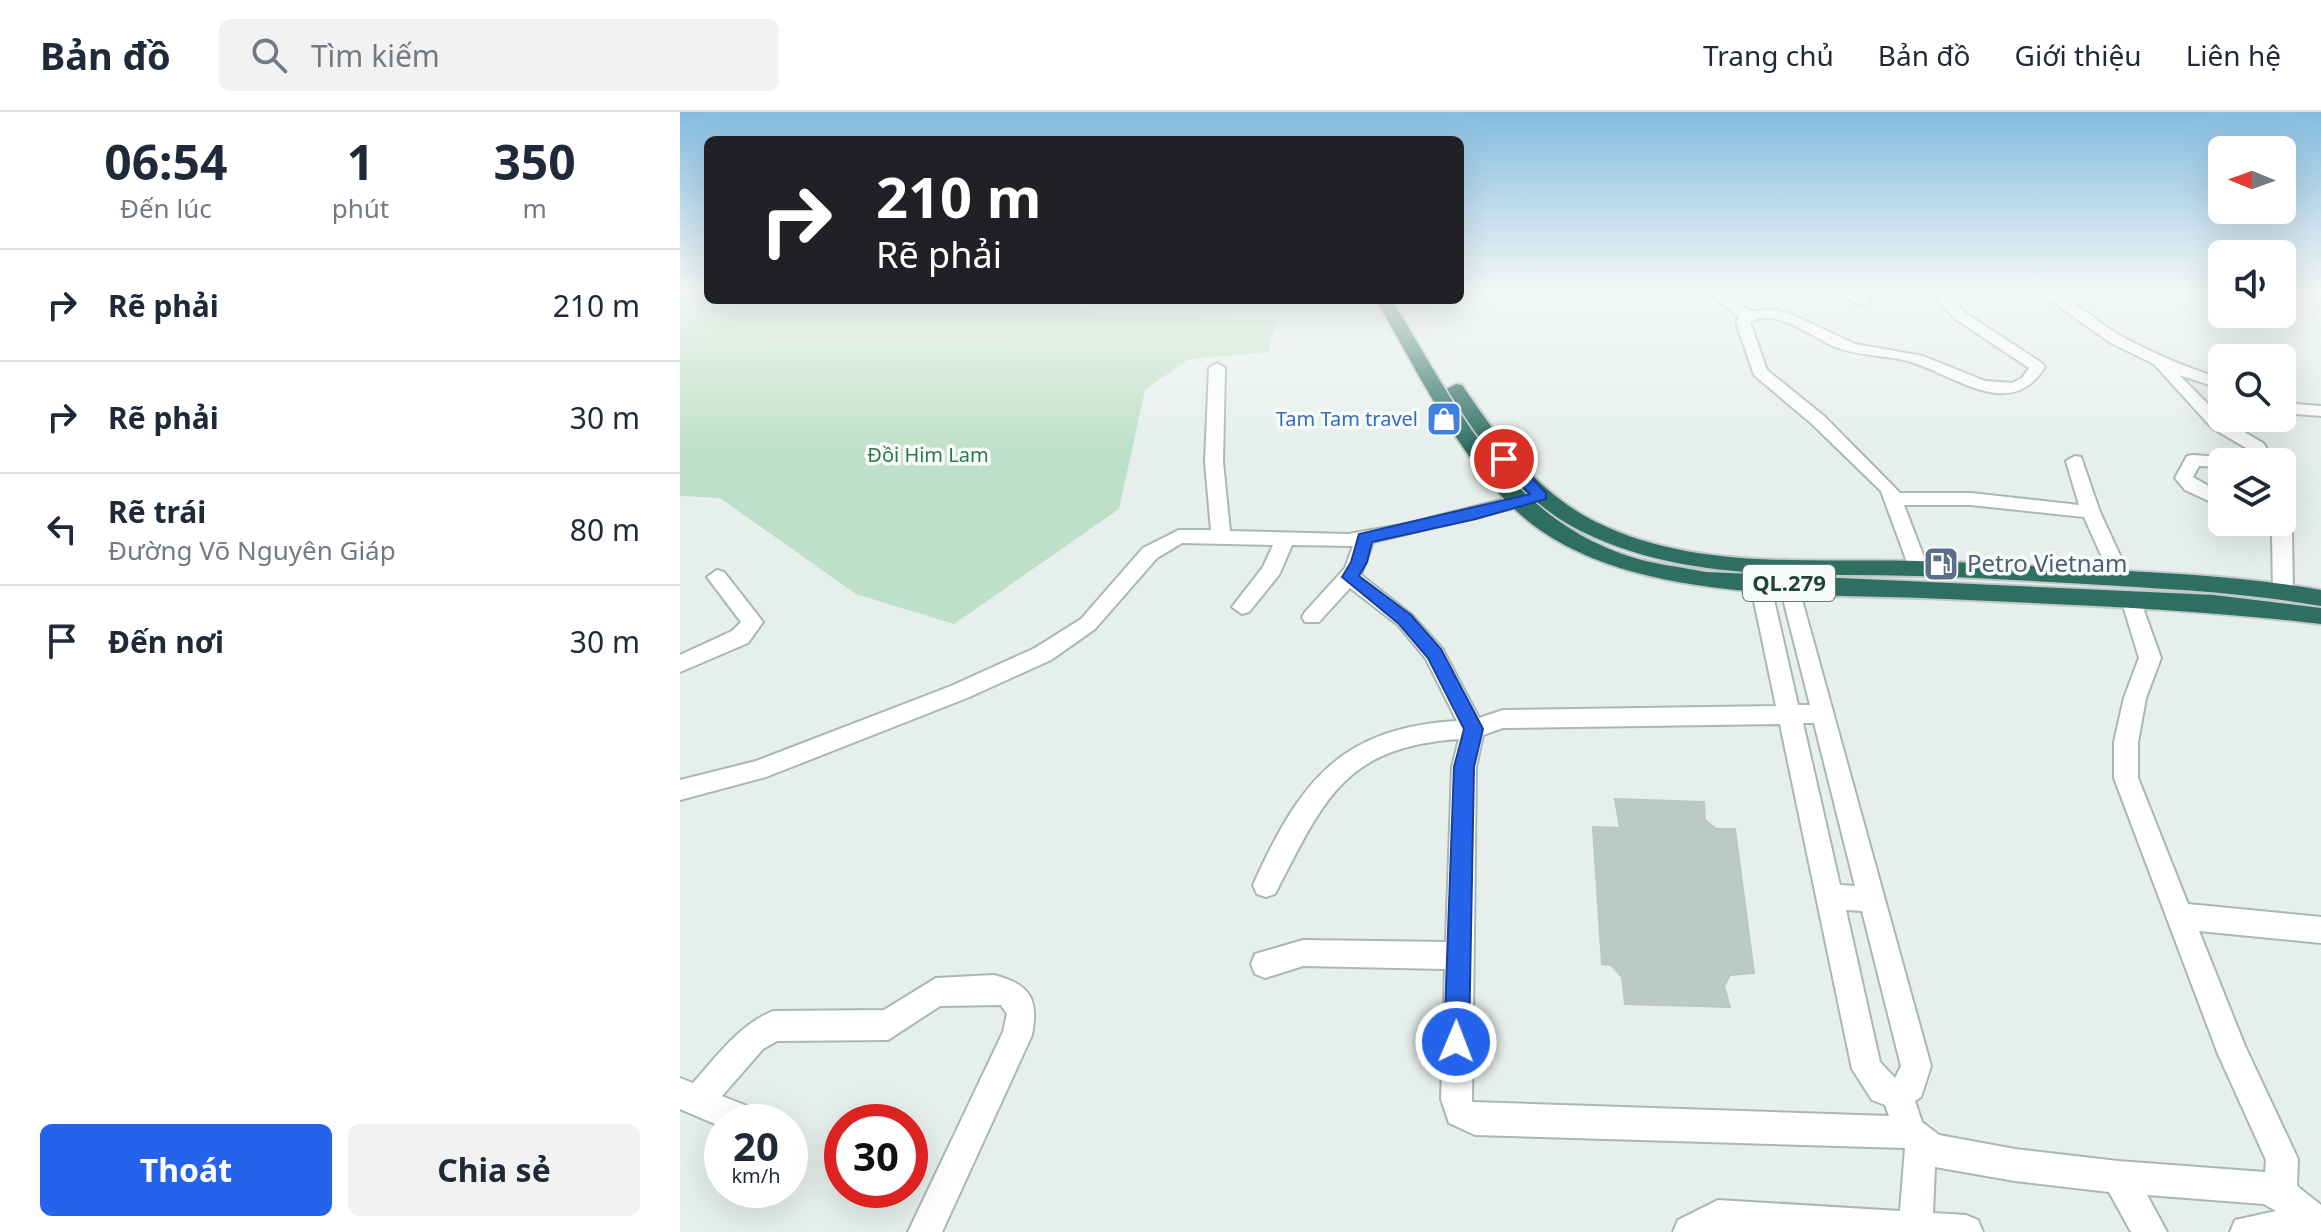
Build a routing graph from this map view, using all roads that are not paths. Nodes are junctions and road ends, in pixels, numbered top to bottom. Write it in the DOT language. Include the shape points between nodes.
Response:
graph roads {
  1 [pos="1410,344"];
  2 [pos="1429,344"];
  3 [pos="1751,344"];
  4 [pos="1842,344"];
  5 [pos="2008,344"];
  6 [pos="2125,344"];
  7 [pos="2155,359"];
  8 [pos="1217,368"];
  9 [pos="2208,379"];
  10 [pos="2296,409"];
  11 [pos="2321,411"];
  12 [pos="2257,448"];
  13 [pos="2075,461"];
  14 [pos="2208,461"];
  15 [pos="2208,493"];
  16 [pos="1893,499"];
  17 [pos="1530,500"];
  18 [pos="2091,512"];
  19 [pos="1221,536"];
  20 [pos="2282,536"];
  21 [pos="1365,538"];
  22 [pos="1285,539"];
  23 [pos="1918,568"];
  24 [pos="717,577"];
  25 [pos="1350,577"];
  26 [pos="1760,582"];
  27 [pos="1789,583"];
  28 [pos="2126,589"];
  29 [pos="2283,591"];
  30 [pos="2321,598"];
  31 [pos="1242,607"];
  32 [pos="2321,616"];
  33 [pos="1312,617"];
  34 [pos="680,664"];
  35 [pos="1789,713"];
  36 [pos="1823,714"];
  37 [pos="1473,729"];
  38 [pos="680,790"];
  39 [pos="1266,885"];
  40 [pos="1829,897"];
  41 [pos="1874,899"];
  42 [pos="2178,916"];
  43 [pos="2321,930"];
  44 [pos="1458,956"];
  45 [pos="1265,964"];
  46 [pos="1897,1094"];
  47 [pos="689,1097"];
  48 [pos="1915,1138"];
  49 [pos="2118,1177"];
  50 [pos="2300,1209"];
  51 [pos="1904,1229"];
  52 [pos="925,1232"];
  53 [pos="1690,1232"];
  54 [pos="1966,1232"];
  55 [pos="2150,1232"];
  56 [pos="2247,1232"];
  1 -- 17 [label="highway, QL.279" via="1466,437"];
  2 -- 17 [label="highway, QL.279"];
  3 -- 16 [label="street" via="1760,372 1876,474"];
  4 -- 5 [label="street" via="1915,358 1978,387 2010,386 2033,377 2037,367"];
  6 -- 7 [label="street"];
  7 -- 9 [label="street"];
  7 -- 12 [label="street" via="2218,424"];
  8 -- 19 [label="street" via="1214,462"];
  10 -- 11 [label="street"];
  13 -- 18 [label="street"];
  14 -- 15 [label="street" via="2193,460 2184,480"];
  16 -- 18 [label="street" via="1971,499"];
  16 -- 23 [label="street"];
  17 -- 21 [label="street"];
  17 -- 23 [label="highway, QL.279" via="1604,534 1704,563"];
  17 -- 26 [label="highway, QL.279" via="1549,527 1622,562 1706,580"];
  18 -- 28 [label="street"];
  19 -- 22 [label="street"];
  19 -- 38 [label="street" via="1179,536 1161,544 1088,624 1009,670 758,770"];
  20 -- 29 [label="street"];
  21 -- 22 [label="street"];
  21 -- 25 [label="street"];
  22 -- 31 [label="street" via="1272,570"];
  23 -- 28 [label="highway, QL.279"];
  24 -- 34 [label="street" via="753,622 740,637"];
  25 -- 33 [label="street"];
  25 -- 37 [label="street" via="1405,620 1434,654"];
  26 -- 27 [label="highway, QL.279"];
  26 -- 35 [label="street"];
  27 -- 28 [label="highway, QL.279"];
  27 -- 36 [label="street"];
  28 -- 29 [label="highway, QL.279"];
  28 -- 32 [label="highway, QL.279"];
  28 -- 42 [label="street" via="2150,658 2126,742 2126,778"];
  29 -- 30 [label="highway, QL.279"];
  35 -- 36 [label="street"];
  35 -- 37 [label="street" via="1503,719"];
  35 -- 40 [label="street"];
  36 -- 41 [label="street"];
  37 -- 39 [label="street" via="1400,736 1345,762 1311,802"];
  37 -- 44 [label="street" via="1464,767"];
  40 -- 41 [label="street"];
  40 -- 46 [label="street" via="1867,1069 1883,1089"];
  41 -- 46 [label="street" via="1916,1066 1910,1086"];
  42 -- 43 [label="street"];
  42 -- 50 [label="street"];
  44 -- 45 [label="street" via="1303,953"];
  44 -- 48 [label="street" via="1456,1099 1460,1112 1475,1119"];
  46 -- 48 [label="street"];
  47 -- 52 [label="street" via="773,1026 888,1025 936,992 1010,993 1022,1011 1017,1035"];
  48 -- 49 [label="street" via="1932,1150"];
  48 -- 51 [label="street"];
  49 -- 50 [label="street" via="2264,1188"];
  49 -- 55 [label="street"];
  50 -- 56 [label="street" via="2284,1227"];
  51 -- 53 [label="street" via="1718,1217"];
  51 -- 54 [label="street"];
}
